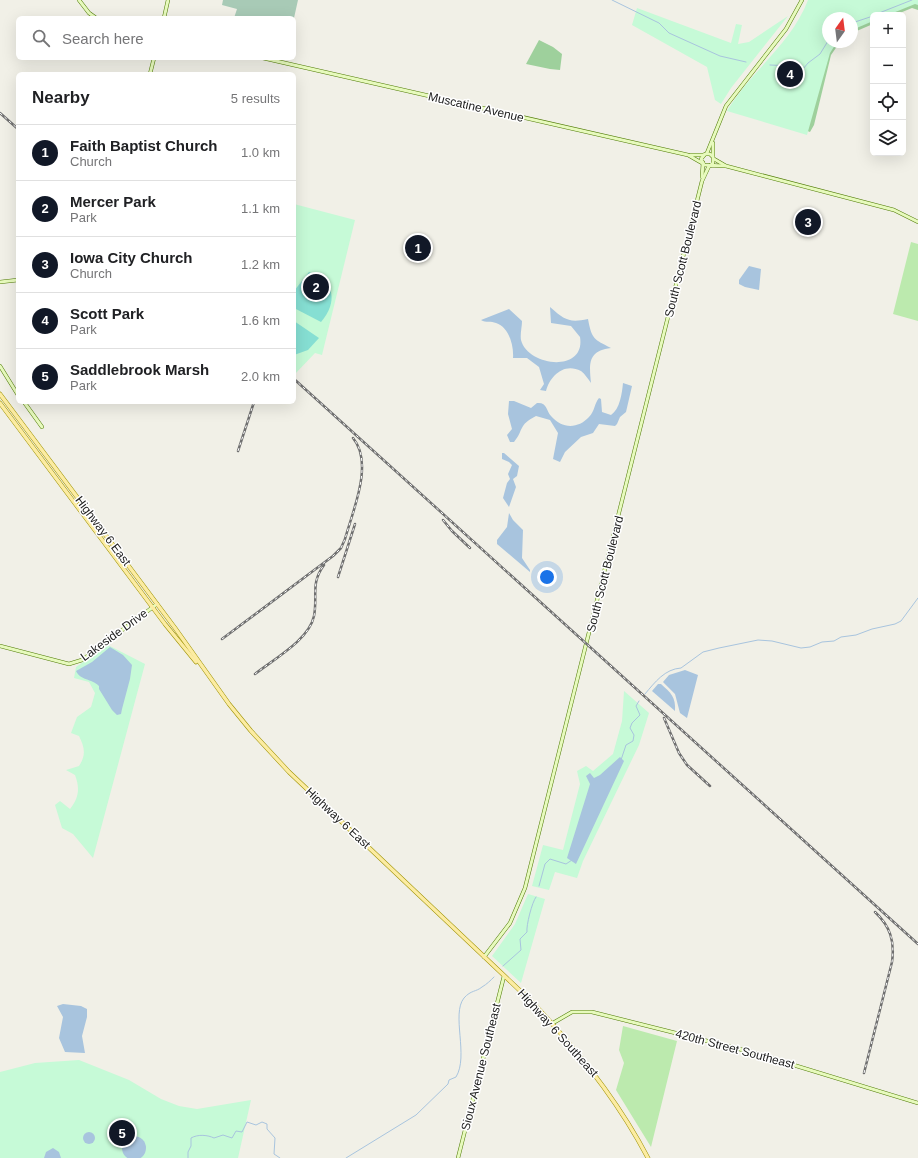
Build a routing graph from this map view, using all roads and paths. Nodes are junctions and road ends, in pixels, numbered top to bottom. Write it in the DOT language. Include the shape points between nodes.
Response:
graph roads {
  1 [pos="79,0"];
  2 [pos="168,0"];
  3 [pos="802,0"];
  4 [pos="93,16"];
  5 [pos="164,16"];
  6 [pos="154,60"];
  7 [pos="272,60"];
  8 [pos="150,72"];
  9 [pos="712,141"];
  10 [pos="705,154"];
  11 [pos="688,155"];
  12 [pos="713,157"];
  13 [pos="702,163"];
  14 [pos="710,166"];
  15 [pos="726,166"];
  16 [pos="702,181"];
  17 [pos="918,222"];
  18 [pos="16,280"];
  19 [pos="0,282"];
  20 [pos="0,366"];
  21 [pos="16,392"];
  22 [pos="0,394"];
  23 [pos="0,403"];
  24 [pos="25,404"];
  25 [pos="42,427"];
  26 [pos="157,604"];
  27 [pos="153,607"];
  28 [pos="0,646"];
  29 [pos="204,670"];
  30 [pos="484,956"];
  31 [pos="504,976"];
  32 [pos="552,1023"];
  33 [pos="918,1103"];
  34 [pos="458,1158"];
  35 [pos="648,1158"];
  1 -- 4 [label="main road"];
  2 -- 5 [label="main road"];
  3 -- 9 [label="main road" via="786,29 730,99"];
  6 -- 8 [label="main road"];
  7 -- 11 [label="main road, Muscatine Avenue"];
  9 -- 10 [label="main road"];
  9 -- 12 [label="main road"];
  10 -- 11 [label="main road, Muscatine Avenue"];
  10 -- 12 [label="main road"];
  10 -- 13 [label="main road"];
  11 -- 13 [label="main road, Muscatine Avenue"];
  12 -- 14 [label="main road"];
  12 -- 15 [label="main road"];
  13 -- 14 [label="main road"];
  13 -- 16 [label="main road, South Scott Boulevard"];
  14 -- 15 [label="main road"];
  14 -- 16 [label="main road, South Scott Boulevard"];
  15 -- 17 [label="main road" via="894,210"];
  16 -- 30 [label="main road, South Scott Boulevard" via="525,888 510,923"];
  18 -- 19 [label="main road"];
  20 -- 21 [label="main road"];
  22 -- 26 [label="main road, Highway 6 East"];
  23 -- 27 [label="main road, Highway 6 East"];
  24 -- 25 [label="main road"];
  26 -- 27 [label="main road, Lakeside Drive"];
  26 -- 29 [label="main road, Highway 6 East"];
  27 -- 28 [label="main road, Lakeside Drive" via="75,663 61,662"];
  27 -- 29 [label="main road, Highway 6 East" via="188,654"];
  29 -- 30 [label="main road, Highway 6 East" via="238,717 276,759"];
  30 -- 31 [label="main road, Highway 6 Southeast"];
  31 -- 32 [label="main road, Highway 6 Southeast"];
  31 -- 34 [label="main road, Sioux Avenue Southeast"];
  32 -- 33 [label="main road, 420th Street Southeast" via="572,1012 592,1012 758,1054"];
  32 -- 35 [label="main road, Highway 6 Southeast" via="606,1088"];
}
